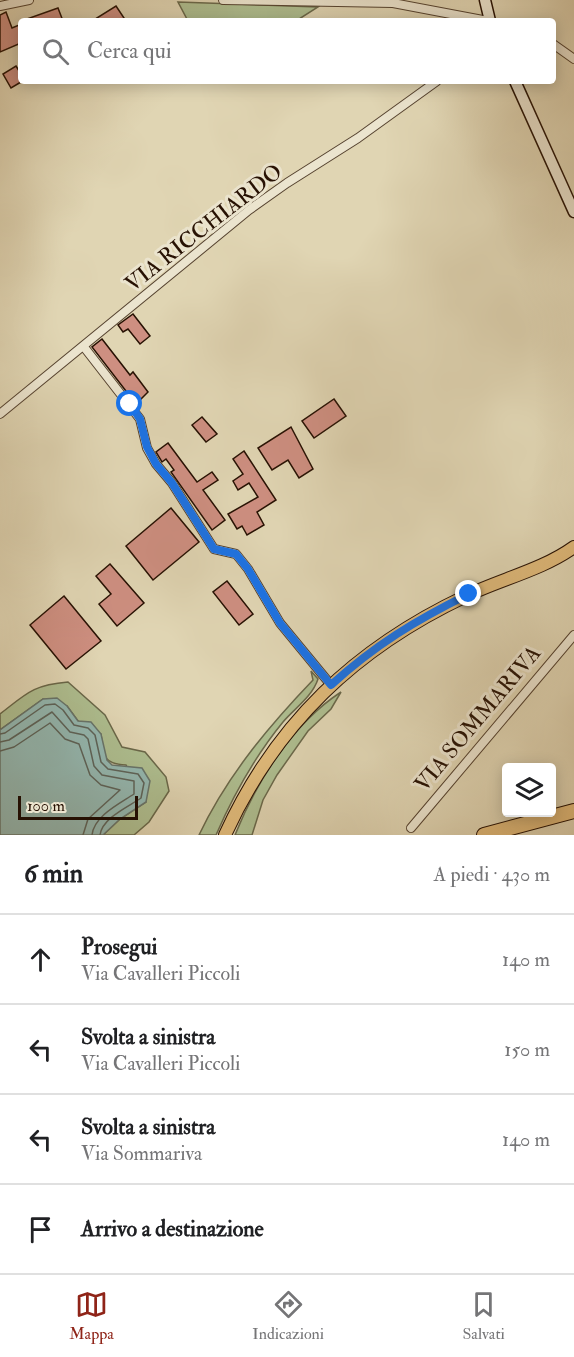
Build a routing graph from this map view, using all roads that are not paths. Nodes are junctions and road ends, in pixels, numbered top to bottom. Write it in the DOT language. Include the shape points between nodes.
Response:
graph roads {
  1 [pos="29,0"];
  2 [pos="222,0"];
  3 [pos="485,0"];
  4 [pos="0,6"];
  5 [pos="473,18"];
  6 [pos="488,18"];
  7 [pos="556,46"];
  8 [pos="574,59"];
  9 [pos="432,84"];
  10 [pos="516,84"];
  11 [pos="574,212"];
  12 [pos="84,346"];
  13 [pos="0,414"];
  14 [pos="574,547"];
  15 [pos="574,635"];
  16 [pos="331,685"];
  17 [pos="574,811"];
  18 [pos="411,828"];
  19 [pos="225,835"];
  20 [pos="484,835"];
  1 -- 4 [label="street"];
  2 -- 5 [label="street" via="393,3"];
  3 -- 6 [label="main road"];
  7 -- 8 [label="street"];
  9 -- 12 [label="street, VIA RICCHIARDO" via="249,210"];
  10 -- 11 [label="main road"];
  12 -- 13 [label="street, VIA RICCHIARDO"];
  12 -- 16 [label="street" via="140,419 156,464 214,549 236,554 280,623"];
  14 -- 16 [label="main road" via="395,633"];
  15 -- 18 [label="street, VIA SOMMARIVA"];
  16 -- 19 [label="main road" via="270,754"];
  17 -- 20 [label="highway"];
}
